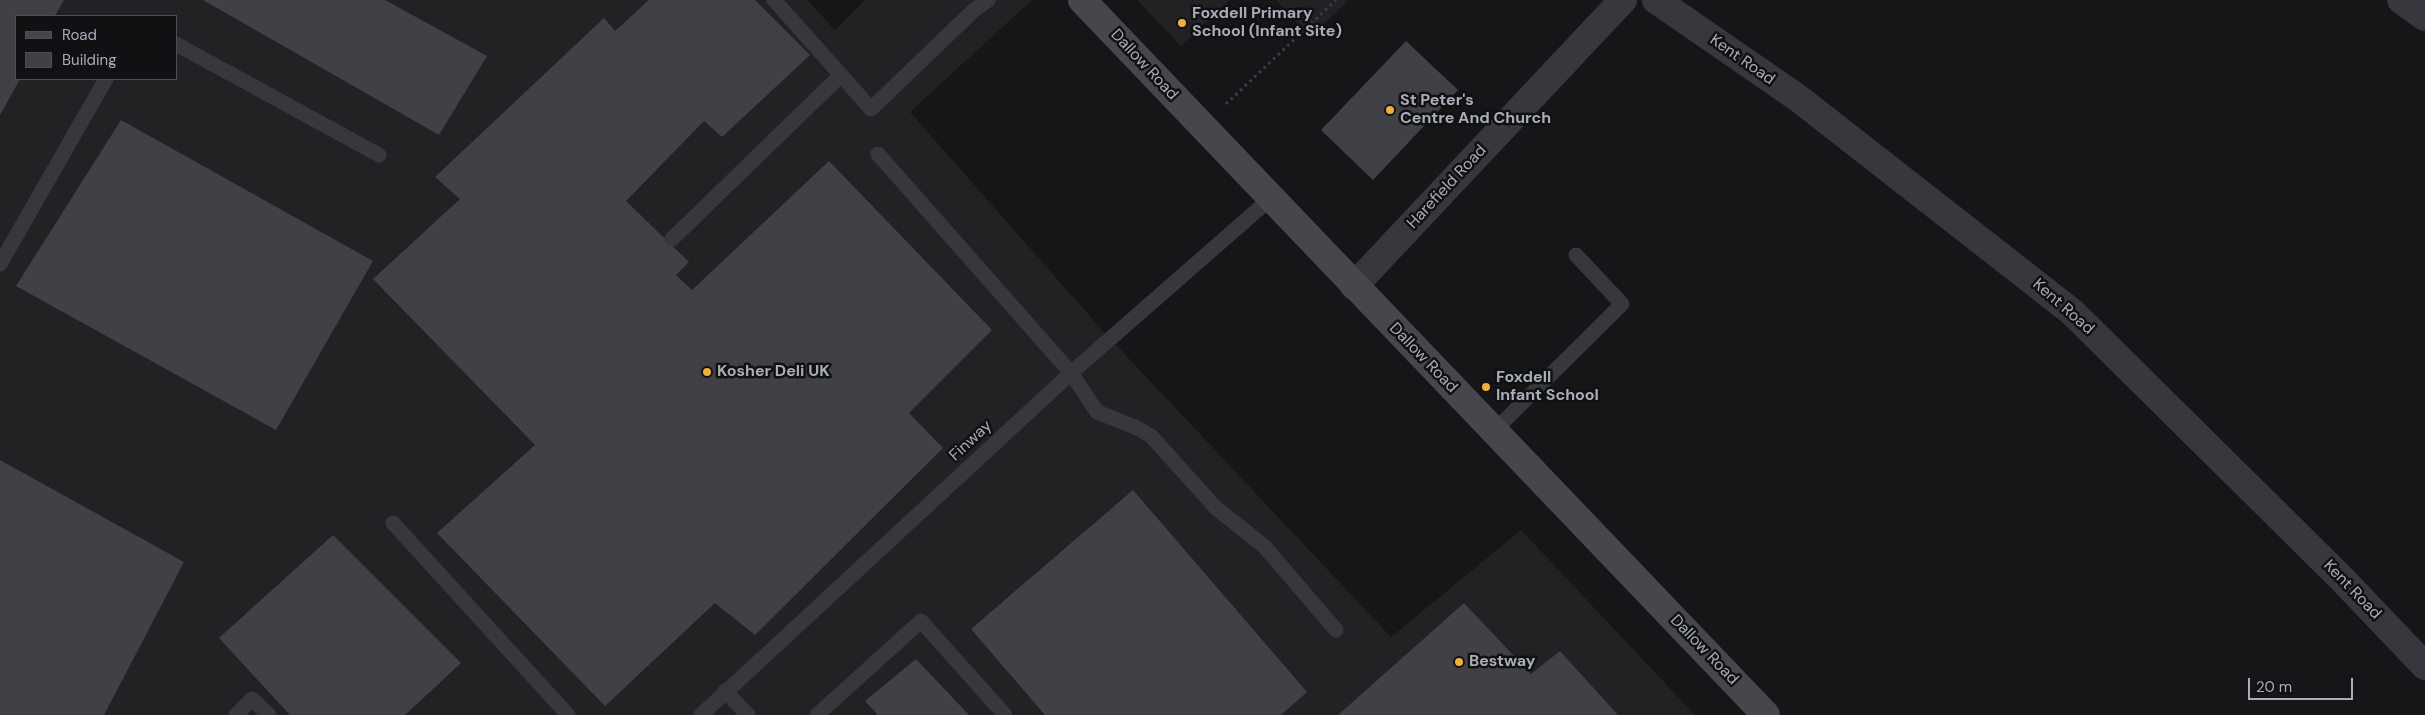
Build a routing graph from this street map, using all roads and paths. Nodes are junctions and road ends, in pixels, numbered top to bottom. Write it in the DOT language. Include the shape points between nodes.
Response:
graph roads {
  1 [pos="774,0"];
  2 [pos="988,0"];
  3 [pos="1336,0"];
  4 [pos="1622,0"];
  5 [pos="1656,0"];
  6 [pos="2401,0"];
  7 [pos="1085,1"];
  8 [pos="2425,17"];
  9 [pos="178,45"];
  10 [pos="841,75"];
  11 [pos="105,80"];
  12 [pos="1202,127"];
  13 [pos="878,154"];
  14 [pos="379,155"];
  15 [pos="1270,198"];
  16 [pos="672,239"];
  17 [pos="1576,255"];
  18 [pos="0,264"];
  19 [pos="1354,286"];
  20 [pos="1071,373"];
  21 [pos="1494,431"];
  22 [pos="393,523"];
  23 [pos="1336,630"];
  24 [pos="2425,666"];
  25 [pos="726,691"];
  26 [pos="236,715"];
  27 [pos="268,715"];
  28 [pos="568,715"];
  29 [pos="701,715"];
  30 [pos="748,715"];
  31 [pos="817,715"];
  32 [pos="1005,715"];
  33 [pos="1766,715"];
  1 -- 10 [label="lane"];
  2 -- 10 [label="lane" via="870,109"];
  3 -- 12 [label="path"];
  4 -- 19 [label="street, Harefield Road"];
  5 -- 24 [label="street, Kent Road" via="1798,98 2072,312 2342,578"];
  6 -- 8 [label="street"];
  7 -- 12 [label="street, Dallow Road"];
  9 -- 14 [label="lane"];
  10 -- 16 [label="lane"];
  11 -- 18 [label="lane"];
  12 -- 15 [label="street, Dallow Road"];
  13 -- 20 [label="lane"];
  15 -- 19 [label="street, Dallow Road"];
  15 -- 20 [label="lane, Finway"];
  17 -- 21 [label="lane" via="1622,304"];
  19 -- 21 [label="street, Dallow Road"];
  20 -- 23 [label="lane" via="1097,412 1151,436 1216,508 1264,546"];
  20 -- 25 [label="lane, Finway"];
  21 -- 33 [label="street, Dallow Road"];
  22 -- 28 [label="lane"];
  25 -- 29 [label="lane, Finway"];
  25 -- 30 [label="lane"];
  26 -- 27 [label="lane" via="252,699"];
  31 -- 32 [label="lane" via="921,621"];
}
